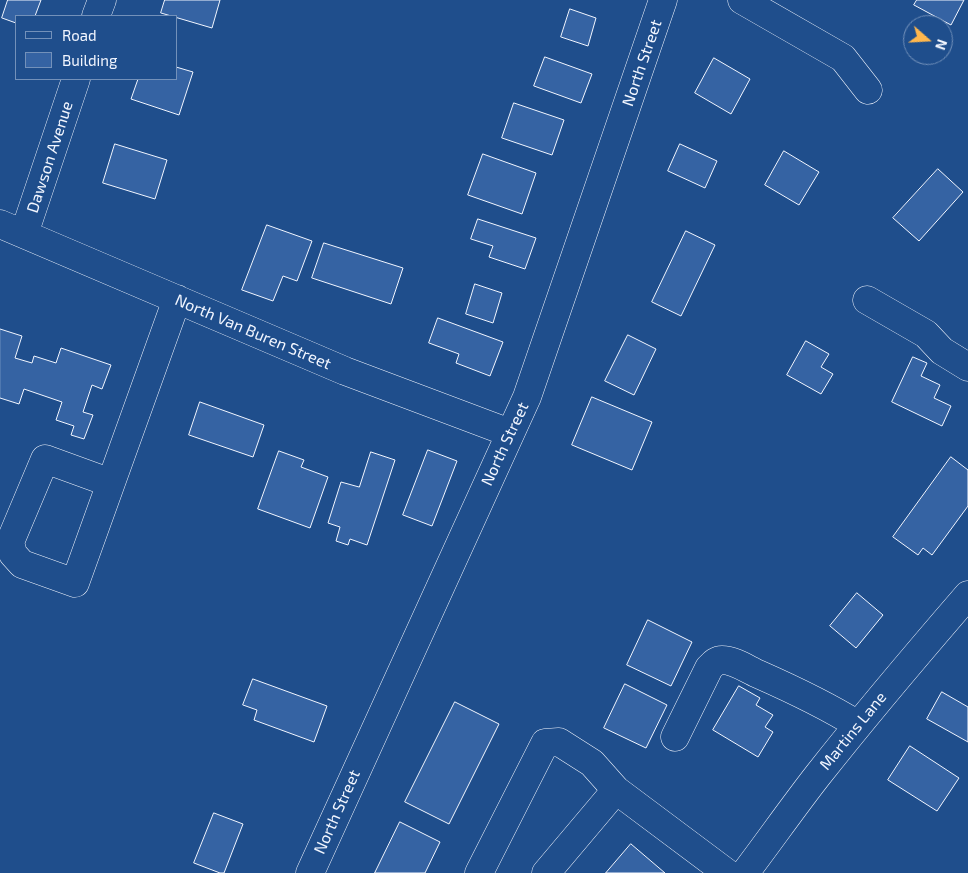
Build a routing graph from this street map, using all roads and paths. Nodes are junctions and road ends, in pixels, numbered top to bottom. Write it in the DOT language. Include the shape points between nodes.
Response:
graph roads {
  1 [pos="102,0"];
  2 [pos="664,0"];
  3 [pos="742,0"];
  4 [pos="96,15"];
  5 [pos="76,80"];
  6 [pos="868,90"];
  7 [pos="12,229"];
  8 [pos="177,299"];
  9 [pos="867,300"];
  10 [pos="968,368"];
  11 [pos="510,433"];
  12 [pos="111,483"];
  13 [pos="968,595"];
  14 [pos="858,725"];
  15 [pos="675,737"];
  16 [pos="616,790"];
  17 [pos="310,873"];
  18 [pos="479,873"];
  19 [pos="546,873"];
  20 [pos="726,873"];
  21 [pos="746,873"];
  1 -- 4 [label="street"];
  2 -- 11 [label="street, North Street" via="527,397"];
  3 -- 6 [label="street" via="843,58"];
  5 -- 7 [label="street, Dawson Avenue"];
  7 -- 8 [label="street, North Van Buren Street"];
  8 -- 11 [label="street, North Van Buren Street" via="345,371"];
  8 -- 12 [label="street"];
  9 -- 10 [label="street" via="926,334 942,351"];
  11 -- 17 [label="street, North Street"];
  12 -- 12 [label="street" via="74,583 22,564 13,554 10,542 45,459"];
  13 -- 14 [label="street, Martins Lane"];
  14 -- 15 [label="street" via="776,682 722,660 709,668"];
  14 -- 21 [label="street, Martins Lane"];
  16 -- 18 [label="street" via="592,763 559,742 545,743"];
  16 -- 19 [label="street"];
  16 -- 20 [label="street"];
}
